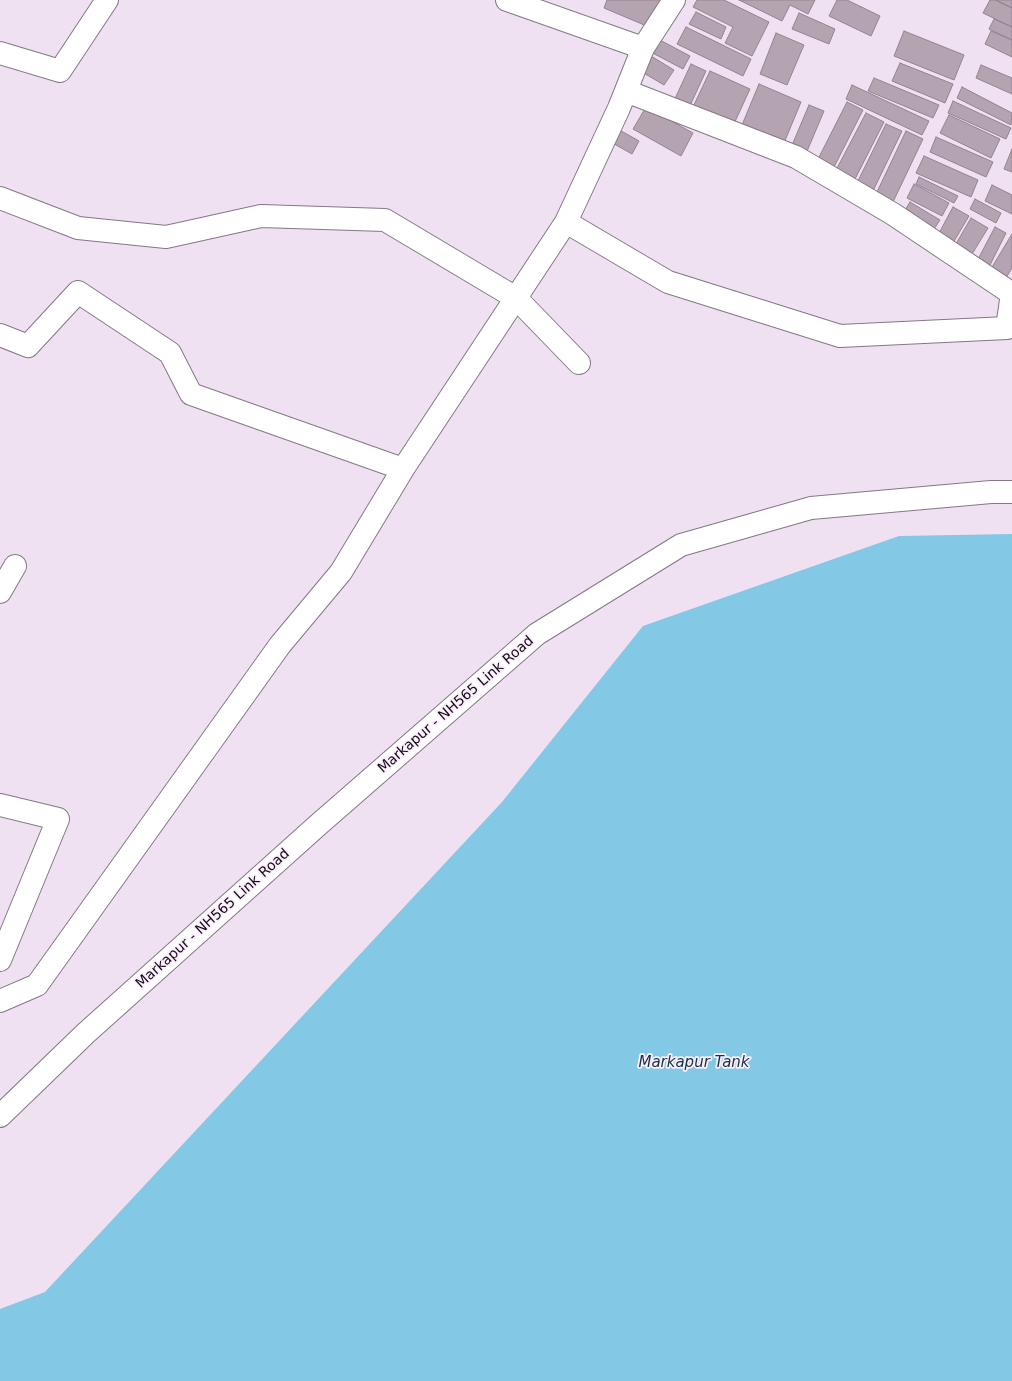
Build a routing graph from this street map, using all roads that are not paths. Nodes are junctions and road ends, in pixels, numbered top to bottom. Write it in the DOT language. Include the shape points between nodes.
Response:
graph roads {
  1 [pos="107,0"];
  2 [pos="508,0"];
  3 [pos="674,0"];
  4 [pos="643,48"];
  5 [pos="0,53"];
  6 [pos="626,91"];
  7 [pos="0,198"];
  8 [pos="566,222"];
  9 [pos="1012,293"];
  10 [pos="516,298"];
  11 [pos="0,335"];
  12 [pos="579,363"];
  13 [pos="403,469"];
  14 [pos="1012,492"];
  15 [pos="14,566"];
  16 [pos="0,592"];
  17 [pos="0,805"];
  18 [pos="0,960"];
  19 [pos="0,1001"];
  20 [pos="0,1116"];
  1 -- 5 [label="street" via="60,71"];
  2 -- 4 [label="street"];
  3 -- 4 [label="street"];
  4 -- 6 [label="street"];
  6 -- 8 [label="street"];
  6 -- 9 [label="street" via="796,157 893,214"];
  7 -- 10 [label="street" via="78,228 166,237 261,216 385,220"];
  8 -- 9 [label="street" via="668,282 840,336 1007,328"];
  8 -- 10 [label="street"];
  10 -- 12 [label="street"];
  10 -- 13 [label="street"];
  11 -- 13 [label="street" via="28,346 78,292 170,353 191,394"];
  13 -- 19 [label="street" via="341,572 280,645 38,985"];
  14 -- 20 [label="street, Markapur - NH565 Link Road" via="811,508 680,545 537,634 92,1028"];
  15 -- 16 [label="street"];
  17 -- 18 [label="street" via="58,819"];
}
